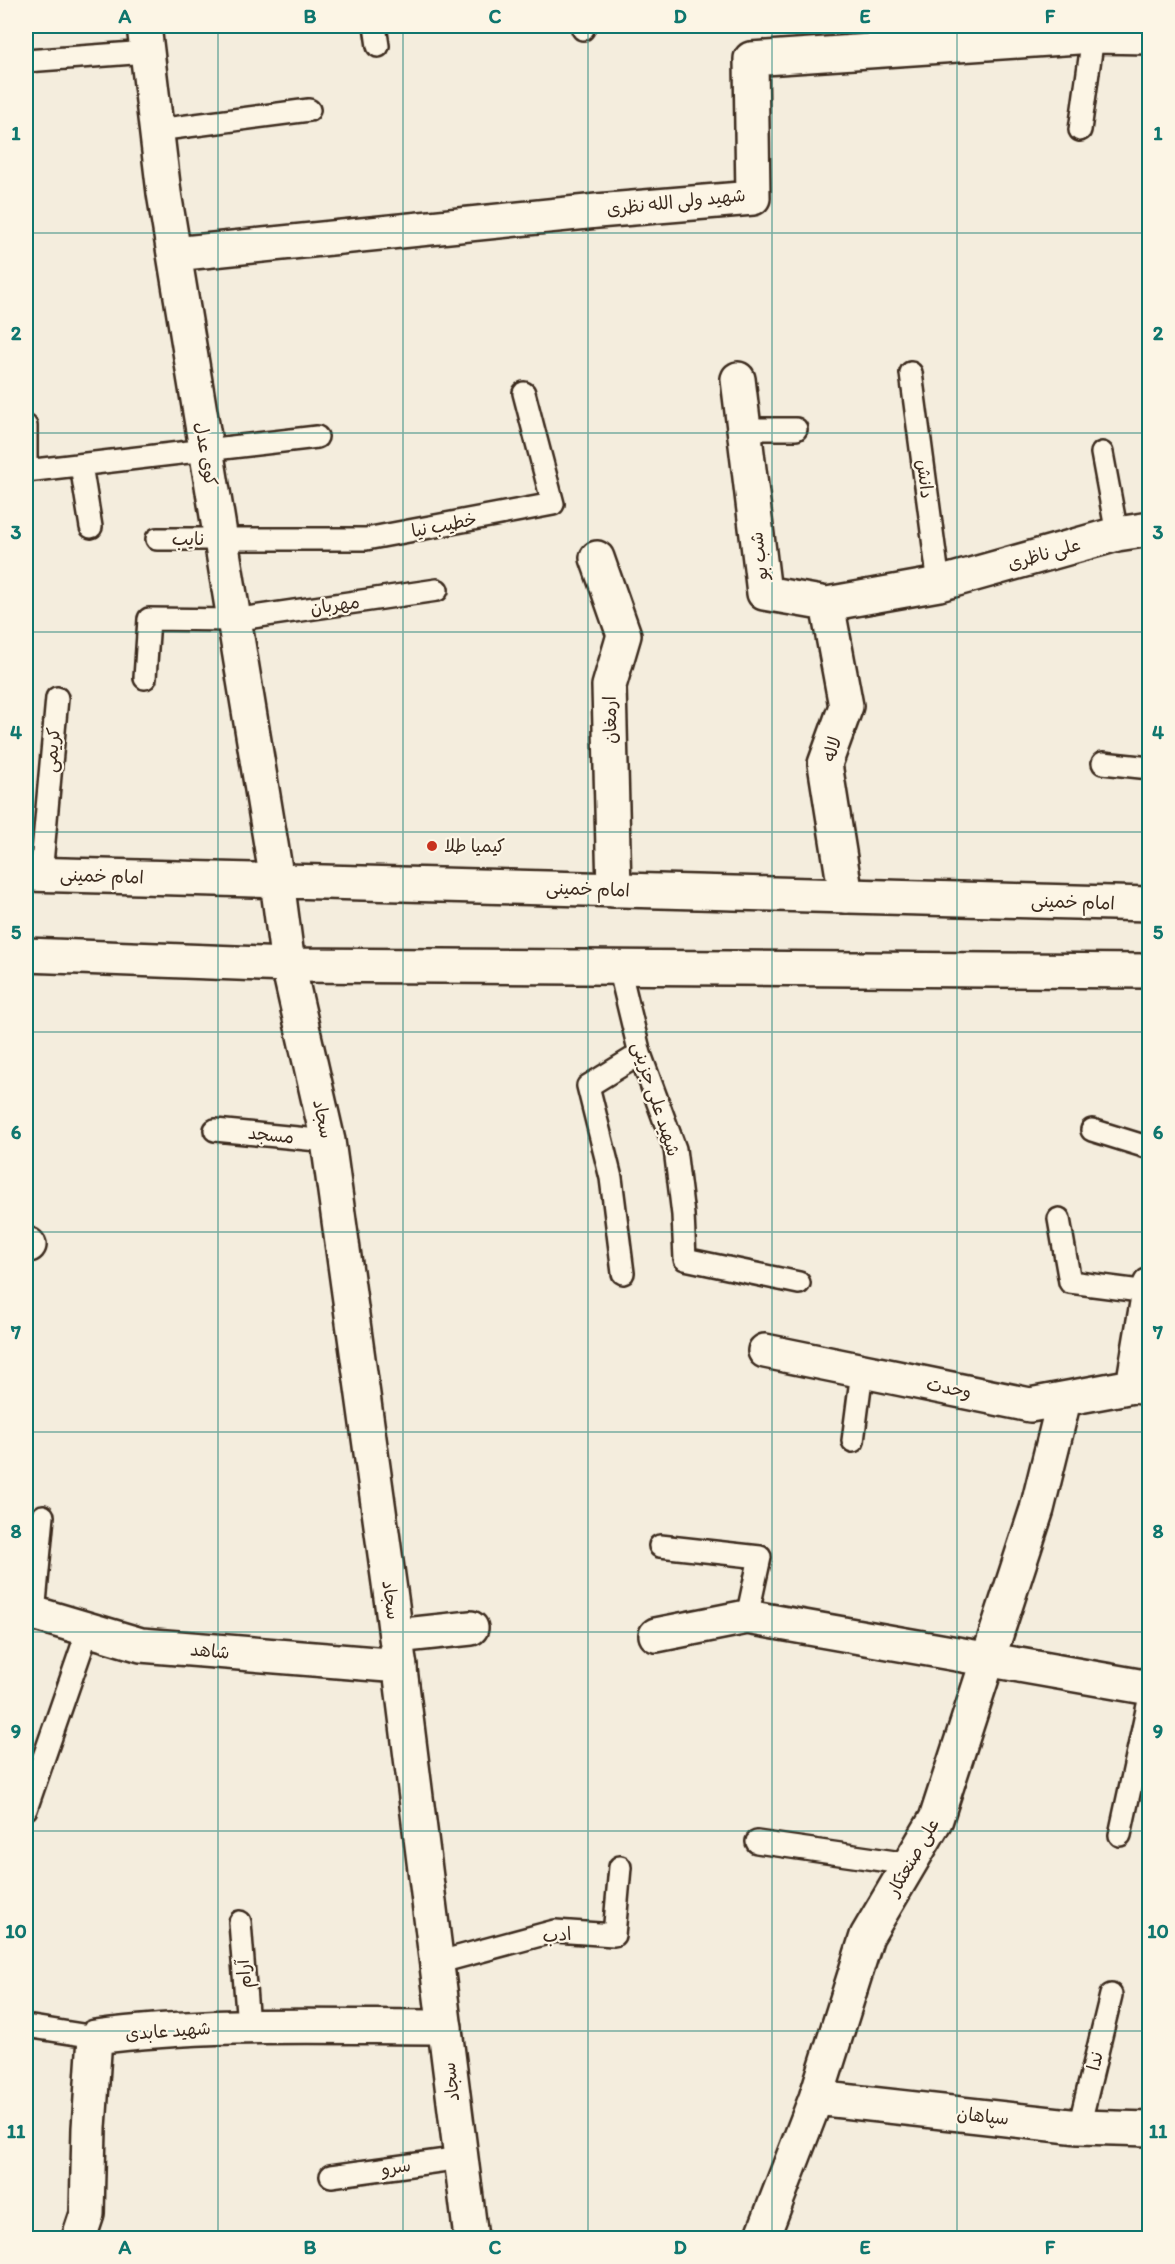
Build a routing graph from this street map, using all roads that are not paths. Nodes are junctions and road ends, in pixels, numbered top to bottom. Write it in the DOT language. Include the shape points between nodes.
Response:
graph roads {
  1 [pos="1093,36"];
  2 [pos="1149,37"];
  3 [pos="146,38"];
  4 [pos="26,61"];
  5 [pos="309,110"];
  6 [pos="157,130"];
  7 [pos="1080,130"];
  8 [pos="174,254"];
  9 [pos="911,373"];
  10 [pos="738,379"];
  11 [pos="524,393"];
  12 [pos="26,426"];
  13 [pos="744,429"];
  14 [pos="796,429"];
  15 [pos="317,437"];
  16 [pos="206,451"];
  17 [pos="1102,453"];
  18 [pos="81,465"];
  19 [pos="26,471"];
  20 [pos="91,527"];
  21 [pos="1149,529"];
  22 [pos="1117,534"];
  23 [pos="157,539"];
  24 [pos="220,539"];
  25 [pos="597,558"];
  26 [pos="939,584"];
  27 [pos="437,590"];
  28 [pos="827,604"];
  29 [pos="233,620"];
  30 [pos="145,678"];
  31 [pos="57,698"];
  32 [pos="1103,763"];
  33 [pos="1149,768"];
  34 [pos="33,874"];
  35 [pos="277,881"];
  36 [pos="614,890"];
  37 [pos="846,896"];
  38 [pos="1149,904"];
  39 [pos="26,955"];
  40 [pos="288,965"];
  41 [pos="619,968"];
  42 [pos="1149,971"];
  43 [pos="640,1054"];
  44 [pos="215,1130"];
  45 [pos="1092,1130"];
  46 [pos="328,1141"];
  47 [pos="1149,1148"];
  48 [pos="1059,1219"];
  49 [pos="623,1273"];
  50 [pos="799,1283"];
  51 [pos="1149,1288"];
  52 [pos="765,1351"];
  53 [pos="862,1371"];
  54 [pos="1141,1387"];
  55 [pos="1064,1400"];
  56 [pos="853,1441"];
  57 [pos="43,1516"];
  58 [pos="660,1546"];
  59 [pos="30,1612"];
  60 [pos="747,1617"];
  61 [pos="471,1628"];
  62 [pos="88,1630"];
  63 [pos="656,1635"];
  64 [pos="398,1651"];
  65 [pos="987,1661"];
  66 [pos="1149,1688"];
  67 [pos="1149,1696"];
  68 [pos="26,1809"];
  69 [pos="1120,1835"];
  70 [pos="757,1842"];
  71 [pos="909,1864"];
  72 [pos="620,1867"];
  73 [pos="240,1922"];
  74 [pos="436,1963"];
  75 [pos="1110,1995"];
  76 [pos="26,2026"];
  77 [pos="248,2026"];
  78 [pos="445,2027"];
  79 [pos="95,2037"];
  80 [pos="816,2098"];
  81 [pos="1079,2127"];
  82 [pos="1149,2129"];
  83 [pos="461,2158"];
  84 [pos="331,2175"];
  85 [pos="79,2238"];
  86 [pos="471,2238"];
  87 [pos="762,2238"];
  1 -- 2 [label="street, شهید ولی الله نظری"];
  1 -- 7 [label="lane"];
  1 -- 8 [label="street, شهید ولی الله نظری" via="751,59 753,198"];
  3 -- 4 [label="lane"];
  3 -- 6 [label="street, کوی عدل"];
  5 -- 6 [label="lane"];
  6 -- 8 [label="street, کوی عدل"];
  8 -- 16 [label="street, کوی عدل"];
  9 -- 26 [label="lane, دانش"];
  10 -- 13 [label="street, شب بو"];
  11 -- 24 [label="lane, خطیب نیا" via="553,504 366,539"];
  12 -- 19 [label="lane"];
  13 -- 14 [label="lane"];
  13 -- 28 [label="street, شب بو" via="764,593"];
  15 -- 16 [label="lane"];
  16 -- 18 [label="lane"];
  16 -- 24 [label="street, کوی عدل"];
  17 -- 22 [label="lane"];
  18 -- 19 [label="lane"];
  18 -- 20 [label="lane"];
  21 -- 22 [label="street, علی ناظری"];
  22 -- 26 [label="street, علی ناظری"];
  23 -- 24 [label="lane, نایب"];
  24 -- 29 [label="street, کوی عدل"];
  25 -- 36 [label="street, ارمغان" via="624,635 609,686"];
  26 -- 28 [label="street, شب بو"];
  27 -- 29 [label="lane, مهربان"];
  28 -- 37 [label="street, لاله" via="846,706 825,765"];
  29 -- 30 [label="lane, مهربان" via="149,619"];
  29 -- 35 [label="street, کوی عدل"];
  31 -- 34 [label="lane, کریمی"];
  32 -- 33 [label="lane"];
  34 -- 35 [label="street, امام خمینی"];
  35 -- 36 [label="street, امام خمینی"];
  35 -- 40 [label="street, سجاد"];
  36 -- 37 [label="street, امام خمینی"];
  37 -- 38 [label="street, امام خمینی"];
  39 -- 40 [label="street"];
  40 -- 41 [label="street"];
  40 -- 46 [label="street, سجاد"];
  41 -- 42 [label="street"];
  41 -- 43 [label="lane, شهید علی جزینی"];
  43 -- 49 [label="lane" via="588,1086 611,1178"];
  43 -- 50 [label="lane, شهید علی جزینی" via="675,1149 685,1259"];
  44 -- 46 [label="lane, مسجد"];
  45 -- 47 [label="lane"];
  46 -- 64 [label="street, سجاد"];
  48 -- 51 [label="lane" via="1070,1282"];
  51 -- 54 [label="street"];
  52 -- 53 [label="street, وحدت"];
  53 -- 55 [label="street, وحدت" via="1030,1405"];
  53 -- 56 [label="lane"];
  54 -- 55 [label="street, وحدت"];
  55 -- 65 [label="street, علی صنعتکار" via="1037,1509"];
  57 -- 59 [label="lane"];
  58 -- 60 [label="lane" via="760,1557"];
  59 -- 62 [label="street, شاهد"];
  60 -- 63 [label="street"];
  60 -- 65 [label="street"];
  61 -- 64 [label="street"];
  62 -- 64 [label="street, شاهد" via="141,1645"];
  62 -- 68 [label="lane"];
  64 -- 74 [label="street, سجاد"];
  65 -- 66 [label="street"];
  65 -- 71 [label="street, علی صنعتکار" via="936,1819"];
  67 -- 69 [label="lane"];
  70 -- 71 [label="lane"];
  71 -- 80 [label="street, علی صنعتکار" via="867,1936"];
  72 -- 74 [label="lane, ادب" via="614,1935 555,1931"];
  73 -- 77 [label="lane, آرام"];
  74 -- 78 [label="street, سجاد"];
  75 -- 81 [label="lane, ندا"];
  76 -- 79 [label="lane"];
  77 -- 78 [label="street, شهید عابدی"];
  77 -- 79 [label="street, شهید عابدی"];
  78 -- 83 [label="street, سجاد"];
  79 -- 85 [label="street" via="87,2214"];
  80 -- 81 [label="street, سپاهان"];
  80 -- 87 [label="street, علی صنعتکار"];
  81 -- 82 [label="street, سپاهان"];
  83 -- 84 [label="lane, سرو"];
  83 -- 86 [label="street, سجاد"];
}
